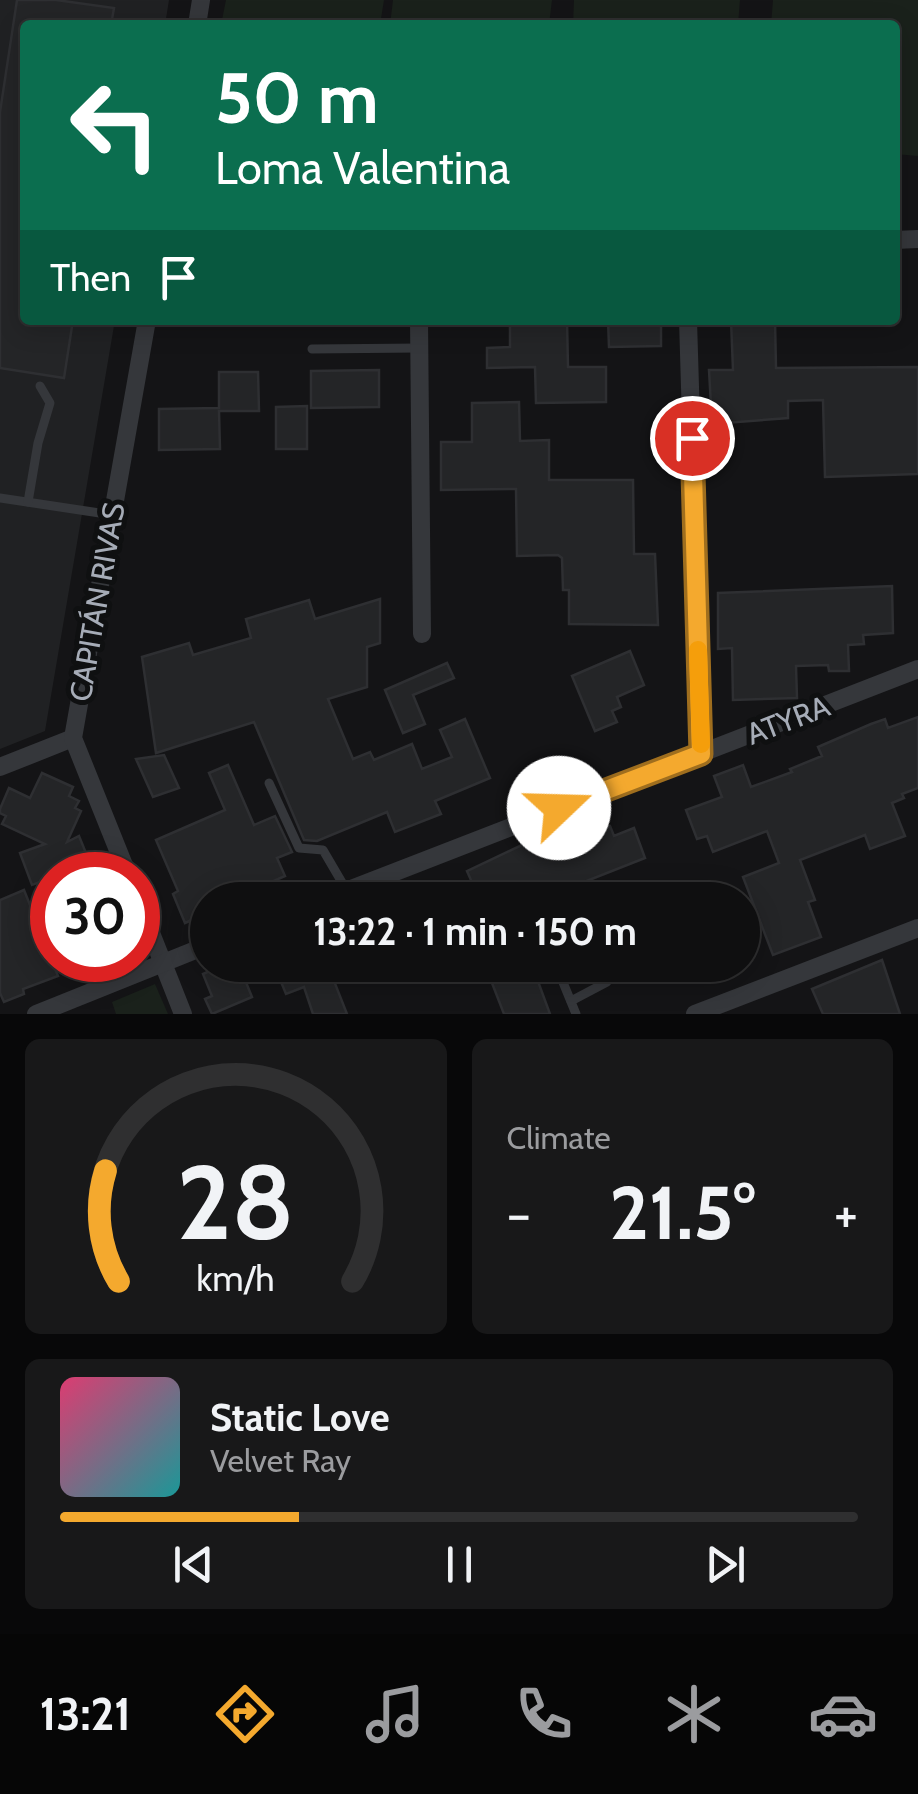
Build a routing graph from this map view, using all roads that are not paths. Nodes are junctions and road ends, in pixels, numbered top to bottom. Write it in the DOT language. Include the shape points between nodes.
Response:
graph roads {
  1 [pos="146,325"];
  2 [pos="419,325"];
  3 [pos="688,325"];
  4 [pos="312,348"];
  5 [pos="420,348"];
  6 [pos="40,386"];
  7 [pos="0,498"];
  8 [pos="28,502"];
  9 [pos="113,515"];
  10 [pos="422,634"];
  11 [pos="918,669"];
  12 [pos="73,738"];
  13 [pos="701,754"];
  14 [pos="0,767"];
  15 [pos="269,783"];
  16 [pos="119,852"];
  17 [pos="341,882"];
  18 [pos="369,882"];
  19 [pos="918,928"];
  20 [pos="190,952"];
  21 [pos="160,957"];
  22 [pos="162,962"];
  23 [pos="563,982"];
  24 [pos="607,982"];
  25 [pos="571,1001"];
  26 [pos="36,1014"];
  27 [pos="183,1014"];
  28 [pos="576,1014"];
  29 [pos="696,1014"];
  1 -- 9 [label="street, CAPITÁN RIVAS"];
  2 -- 5 [label="street"];
  3 -- 13 [label="street"];
  4 -- 5 [label="lane"];
  5 -- 10 [label="street"];
  6 -- 8 [label="lane" via="50,403"];
  7 -- 8 [label="lane"];
  8 -- 9 [label="lane"];
  9 -- 12 [label="street, CAPITÁN RIVAS"];
  11 -- 13 [label="street, ATYRA"];
  12 -- 14 [label="street"];
  12 -- 16 [label="street, CAPITÁN RIVAS"];
  13 -- 18 [label="street, ATYRA"];
  15 -- 17 [label="lane" via="298,848 323,850"];
  19 -- 29 [label="street"];
  20 -- 22 [label="street"];
  21 -- 22 [label="street"];
  22 -- 26 [label="street"];
  22 -- 27 [label="street"];
  23 -- 25 [label="lane"];
  24 -- 25 [label="lane"];
  25 -- 28 [label="lane"];
}
